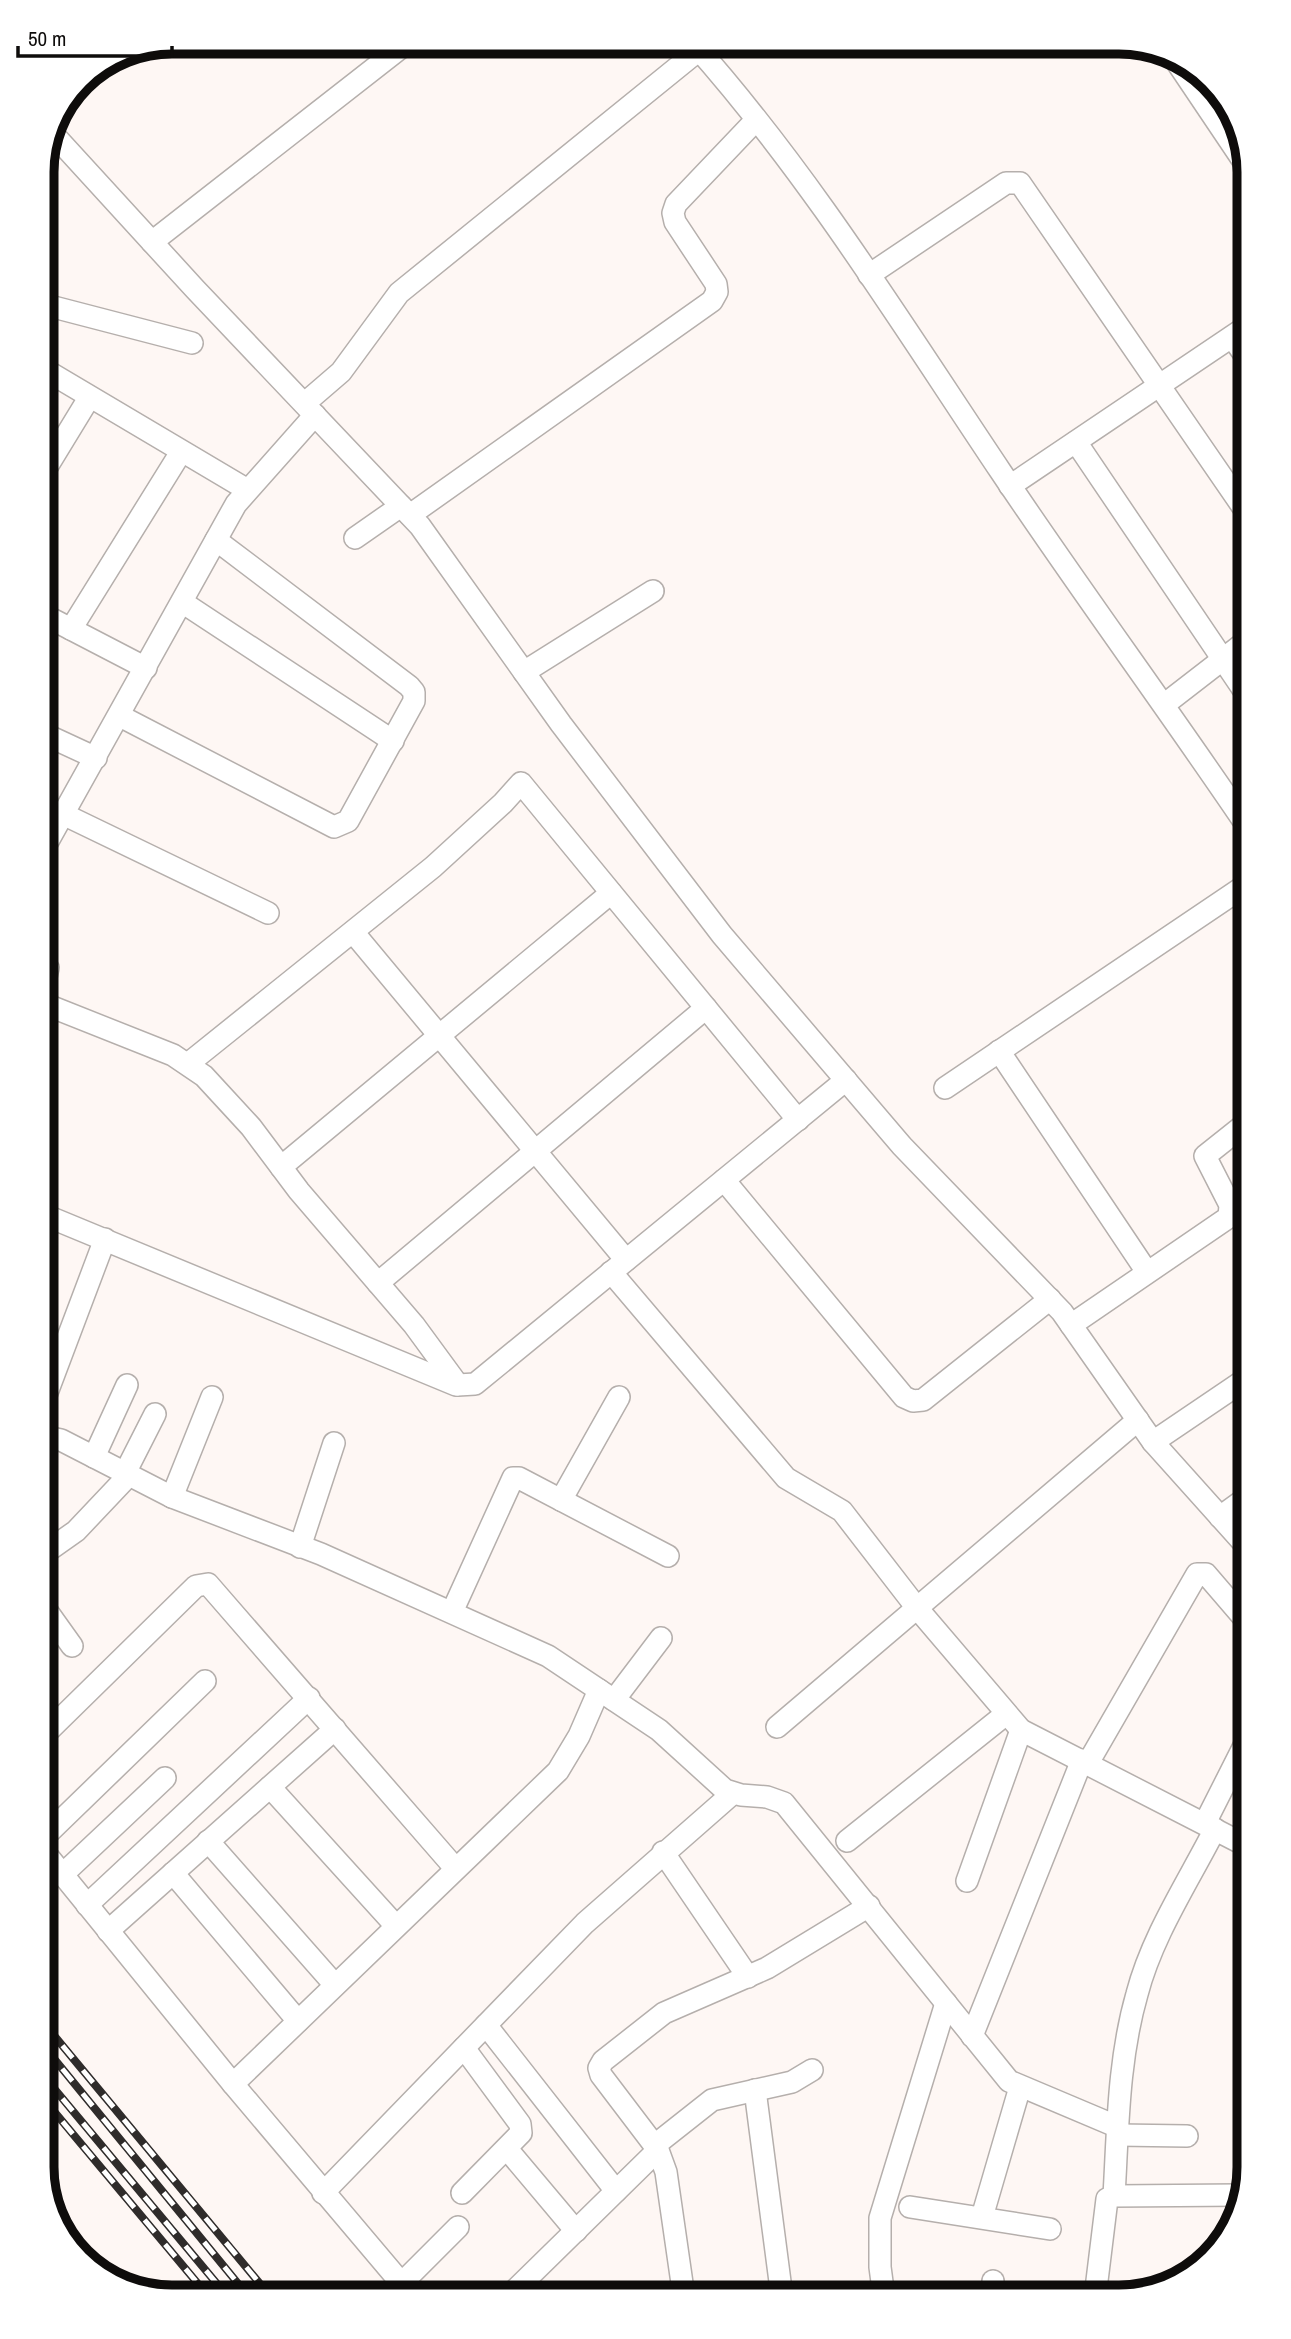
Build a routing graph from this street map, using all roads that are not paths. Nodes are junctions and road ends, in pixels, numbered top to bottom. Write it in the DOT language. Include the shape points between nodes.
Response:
graph roads {
  1 [pos="392,54"];
  2 [pos="685,55"];
  3 [pos="702,55"];
  4 [pos="1186,75"];
  5 [pos="756,120"];
  6 [pos="59,140"];
  7 [pos="1233,146"];
  8 [pos="152,242"];
  9 [pos="869,275"];
  10 [pos="55,307"];
  11 [pos="1237,334"];
  12 [pos="192,343"];
  13 [pos="55,376"];
  14 [pos="1158,386"];
  15 [pos="89,398"];
  16 [pos="310,409"];
  17 [pos="1076,442"];
  18 [pos="181,452"];
  19 [pos="55,454"];
  20 [pos="1010,486"];
  21 [pos="246,489"];
  22 [pos="1237,499"];
  23 [pos="405,511"];
  24 [pos="355,538"];
  25 [pos="216,540"];
  26 [pos="653,591"];
  27 [pos="182,602"];
  28 [pos="55,621"];
  29 [pos="71,629"];
  30 [pos="1237,648"];
  31 [pos="1223,659"];
  32 [pos="146,668"];
  33 [pos="524,672"];
  34 [pos="1237,680"];
  35 [pos="1165,704"];
  36 [pos="120,716"];
  37 [pos="55,739"];
  38 [pos="393,741"];
  39 [pos="96,758"];
  40 [pos="1237,811"];
  41 [pos="65,816"];
  42 [pos="55,832"];
  43 [pos="1237,891"];
  44 [pos="611,893"];
  45 [pos="268,913"];
  46 [pos="353,932"];
  47 [pos="55,1008"];
  48 [pos="706,1008"];
  49 [pos="440,1037"];
  50 [pos="999,1051"];
  51 [pos="189,1063"];
  52 [pos="846,1080"];
  53 [pos="945,1088"];
  54 [pos="798,1120"];
  55 [pos="1237,1131"];
  56 [pos="534,1150"];
  57 [pos="281,1167"];
  58 [pos="724,1180"];
  59 [pos="54,1219"];
  60 [pos="104,1238"];
  61 [pos="619,1266"];
  62 [pos="1147,1272"];
  63 [pos="378,1283"];
  64 [pos="1051,1299"];
  65 [pos="1071,1325"];
  66 [pos="54,1372"];
  67 [pos="127,1385"];
  68 [pos="458,1385"];
  69 [pos="1237,1385"];
  70 [pos="212,1397"];
  71 [pos="619,1397"];
  72 [pos="155,1414"];
  73 [pos="1138,1420"];
  74 [pos="54,1439"];
  75 [pos="1153,1442"];
  76 [pos="334,1443"];
  77 [pos="94,1457"];
  78 [pos="127,1474"];
  79 [pos="172,1497"];
  80 [pos="561,1500"];
  81 [pos="1237,1505"];
  82 [pos="1220,1517"];
  83 [pos="1237,1536"];
  84 [pos="54,1546"];
  85 [pos="300,1547"];
  86 [pos="668,1556"];
  87 [pos="917,1608"];
  88 [pos="1237,1610"];
  89 [pos="452,1612"];
  90 [pos="54,1621"];
  91 [pos="661,1638"];
  92 [pos="72,1646"];
  93 [pos="205,1681"];
  94 [pos="607,1695"];
  95 [pos="309,1698"];
  96 [pos="1006,1714"];
  97 [pos="54,1725"];
  98 [pos="777,1727"];
  99 [pos="335,1729"];
  100 [pos="1021,1730"];
  101 [pos="1085,1762"];
  102 [pos="1237,1764"];
  103 [pos="165,1778"];
  104 [pos="270,1787"];
  105 [pos="732,1794"];
  106 [pos="1210,1826"];
  107 [pos="54,1827"];
  108 [pos="208,1841"];
  109 [pos="847,1841"];
  110 [pos="1237,1841"];
  111 [pos="663,1852"];
  112 [pos="54,1863"];
  113 [pos="455,1868"];
  114 [pos="173,1873"];
  115 [pos="63,1874"];
  116 [pos="967,1881"];
  117 [pos="88,1905"];
  118 [pos="869,1906"];
  119 [pos="396,1926"];
  120 [pos="108,1931"];
  121 [pos="748,1976"];
  122 [pos="335,1985"];
  123 [pos="946,2003"];
  124 [pos="298,2021"];
  125 [pos="486,2025"];
  126 [pos="972,2036"];
  127 [pos="464,2048"];
  128 [pos="812,2070"];
  129 [pos="233,2084"];
  130 [pos="1020,2087"];
  131 [pos="755,2090"];
  132 [pos="1118,2131"];
  133 [pos="1187,2136"];
  134 [pos="657,2148"];
  135 [pos="507,2149"];
  136 [pos="616,2192"];
  137 [pos="323,2193"];
  138 [pos="462,2193"];
  139 [pos="1233,2195"];
  140 [pos="1114,2196"];
  141 [pos="910,2207"];
  142 [pos="982,2217"];
  143 [pos="458,2227"];
  144 [pos="1050,2229"];
  145 [pos="576,2231"];
  146 [pos="402,2284"];
  147 [pos="412,2284"];
  148 [pos="521,2284"];
  149 [pos="682,2285"];
  150 [pos="780,2285"];
  151 [pos="883,2285"];
  152 [pos="1096,2285"];
  1 -- 8 [label="street"];
  2 -- 16 [label="street" via="399,293"];
  3 -- 5 [label="street"];
  4 -- 7 [label="street"];
  5 -- 9 [label="street"];
  5 -- 23 [label="street" via="676,204 673,213 716,284 712,300"];
  6 -- 8 [label="street"];
  8 -- 16 [label="street"];
  9 -- 14 [label="street" via="1006,183 1020,183"];
  9 -- 20 [label="street"];
  10 -- 12 [label="street"];
  11 -- 14 [label="street"];
  13 -- 15 [label="street"];
  14 -- 17 [label="street"];
  14 -- 22 [label="street"];
  15 -- 18 [label="street"];
  15 -- 19 [label="street"];
  16 -- 21 [label="street"];
  16 -- 23 [label="street"];
  17 -- 20 [label="street"];
  17 -- 31 [label="street"];
  18 -- 21 [label="street"];
  18 -- 29 [label="street"];
  20 -- 35 [label="street"];
  21 -- 25 [label="street"];
  23 -- 24 [label="street"];
  23 -- 33 [label="street"];
  25 -- 27 [label="street"];
  25 -- 38 [label="street" via="409,685 414,701"];
  26 -- 33 [label="street"];
  27 -- 32 [label="street"];
  27 -- 38 [label="street"];
  28 -- 29 [label="street"];
  29 -- 32 [label="street"];
  30 -- 31 [label="street"];
  31 -- 34 [label="street"];
  31 -- 35 [label="street"];
  32 -- 36 [label="street"];
  33 -- 52 [label="street" via="722,935"];
  35 -- 40 [label="street"];
  36 -- 38 [label="street" via="334,827 348,821"];
  36 -- 39 [label="street"];
  37 -- 39 [label="street"];
  39 -- 41 [label="street"];
  41 -- 42 [label="street"];
  41 -- 45 [label="street"];
  43 -- 50 [label="street"];
  44 -- 46 [label="street" via="521,783 433,867"];
  44 -- 48 [label="street"];
  44 -- 49 [label="street"];
  46 -- 49 [label="street"];
  46 -- 51 [label="street"];
  47 -- 51 [label="street"];
  48 -- 54 [label="street"];
  48 -- 56 [label="street"];
  49 -- 56 [label="street"];
  49 -- 57 [label="street"];
  50 -- 53 [label="street"];
  50 -- 62 [label="street"];
  51 -- 57 [label="street" via="228,1101"];
  52 -- 54 [label="street"];
  52 -- 64 [label="street" via="902,1146"];
  54 -- 58 [label="street"];
  55 -- 62 [label="street" via="1205,1156 1230,1205 1230,1217"];
  56 -- 61 [label="street"];
  56 -- 63 [label="street"];
  57 -- 63 [label="street"];
  58 -- 61 [label="street"];
  58 -- 64 [label="street" via="904,1397 913,1401 923,1400"];
  59 -- 60 [label="street"];
  60 -- 66 [label="street"];
  60 -- 68 [label="street"];
  61 -- 68 [label="street" via="475,1384"];
  61 -- 87 [label="street" via="786,1478 842,1511"];
  62 -- 65 [label="street"];
  63 -- 68 [label="street"];
  64 -- 65 [label="street"];
  65 -- 73 [label="street"];
  67 -- 77 [label="street"];
  69 -- 75 [label="street"];
  70 -- 79 [label="street"];
  71 -- 80 [label="street"];
  72 -- 78 [label="street"];
  73 -- 75 [label="street"];
  73 -- 87 [label="street"];
  74 -- 77 [label="street"];
  75 -- 82 [label="street"];
  76 -- 85 [label="street"];
  77 -- 78 [label="street"];
  78 -- 79 [label="street"];
  78 -- 84 [label="street" via="76,1531"];
  79 -- 85 [label="street"];
  80 -- 86 [label="street"];
  80 -- 89 [label="street" via="519,1478 509,1481"];
  81 -- 82 [label="street"];
  82 -- 83 [label="street"];
  85 -- 89 [label="street"];
  87 -- 96 [label="street"];
  87 -- 98 [label="street"];
  88 -- 101 [label="street" via="1206,1573 1196,1574"];
  89 -- 94 [label="street" via="562,1664"];
  90 -- 92 [label="street"];
  91 -- 94 [label="street"];
  93 -- 107 [label="street"];
  94 -- 105 [label="street" via="659,1730"];
  94 -- 113 [label="street" via="558,1771"];
  95 -- 97 [label="street" via="208,1584 202,1583"];
  95 -- 99 [label="street"];
  95 -- 117 [label="street"];
  96 -- 100 [label="street"];
  96 -- 109 [label="street"];
  99 -- 104 [label="street"];
  99 -- 113 [label="street"];
  100 -- 101 [label="street"];
  100 -- 116 [label="street"];
  101 -- 106 [label="street"];
  101 -- 126 [label="street"];
  102 -- 106 [label="street"];
  103 -- 115 [label="street"];
  104 -- 108 [label="street"];
  104 -- 119 [label="street"];
  105 -- 111 [label="street"];
  105 -- 118 [label="street" via="784,1803"];
  106 -- 110 [label="street"];
  106 -- 132 [label="street" via="1137,1992 1123,2056"];
  108 -- 114 [label="street"];
  108 -- 122 [label="street"];
  111 -- 121 [label="street"];
  111 -- 125 [label="street" via="584,1923"];
  112 -- 115 [label="street"];
  113 -- 119 [label="street"];
  114 -- 120 [label="street"];
  114 -- 124 [label="street"];
  115 -- 117 [label="street"];
  117 -- 120 [label="street"];
  118 -- 121 [label="street"];
  118 -- 123 [label="street"];
  119 -- 122 [label="street"];
  120 -- 129 [label="street"];
  121 -- 134 [label="street" via="664,2013 599,2068"];
  122 -- 124 [label="street"];
  123 -- 126 [label="street"];
  123 -- 151 [label="street" via="883,2207 879,2235"];
  124 -- 129 [label="street"];
  125 -- 127 [label="street"];
  125 -- 136 [label="street"];
  126 -- 130 [label="street" via="999,2071"];
  127 -- 135 [label="street" via="520,2124 521,2133"];
  127 -- 137 [label="street"];
  128 -- 131 [label="street" via="792,2082"];
  129 -- 137 [label="street"];
  130 -- 132 [label="street"];
  130 -- 142 [label="street"];
  131 -- 134 [label="street" via="712,2100"];
  131 -- 150 [label="street"];
  132 -- 133 [label="street"];
  132 -- 140 [label="street"];
  134 -- 136 [label="street"];
  134 -- 149 [label="street" via="666,2172"];
  135 -- 138 [label="street"];
  135 -- 145 [label="street"];
  136 -- 145 [label="street"];
  137 -- 146 [label="street"];
  139 -- 140 [label="street"];
  140 -- 152 [label="street" via="1104,2205"];
  141 -- 142 [label="street"];
  142 -- 144 [label="street"];
  143 -- 147 [label="street"];
  145 -- 148 [label="street"];
}
